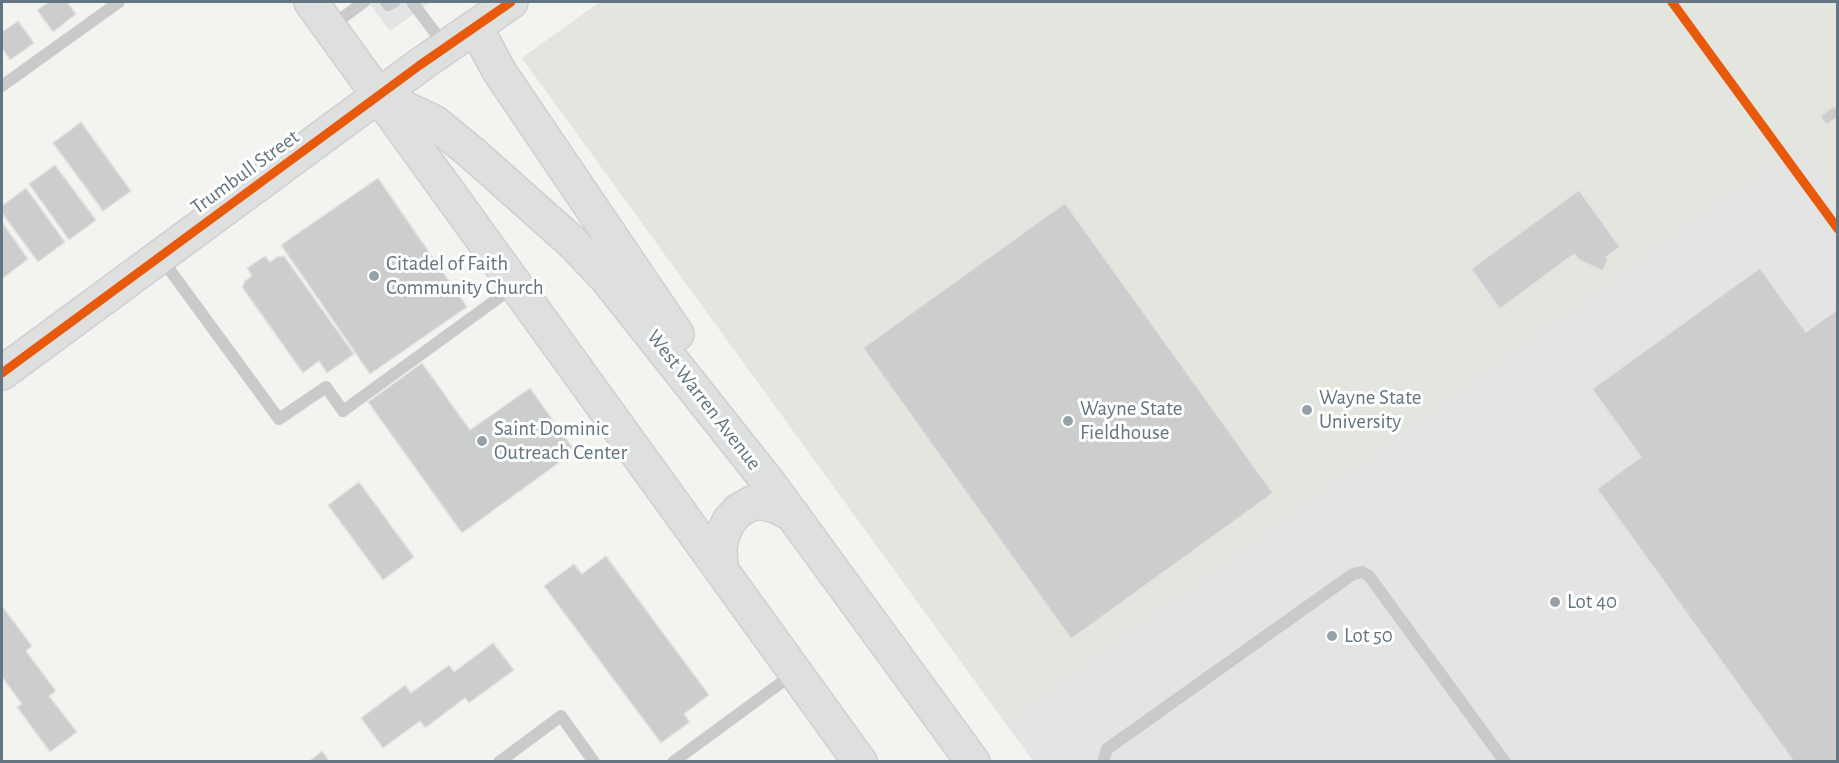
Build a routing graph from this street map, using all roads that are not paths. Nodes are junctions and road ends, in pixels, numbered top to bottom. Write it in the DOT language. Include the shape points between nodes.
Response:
graph roads {
  1 [pos="119,2"];
  2 [pos="364,2"];
  3 [pos="386,2"];
  4 [pos="394,2"];
  5 [pos="412,2"];
  6 [pos="511,2"];
  7 [pos="320,14"];
  8 [pos="476,28"];
  9 [pos="446,48"];
  10 [pos="2,86"];
  11 [pos="379,95"];
  12 [pos="160,257"];
  13 [pos="517,284"];
  14 [pos="2,373"];
  15 [pos="769,483"];
  16 [pos="793,515"];
  17 [pos="721,567"];
  18 [pos="796,673"];
  19 [pos="499,762"];
  20 [pos="594,762"];
  21 [pos="673,762"];
  22 [pos="860,762"];
  23 [pos="974,762"];
  24 [pos="1103,762"];
  25 [pos="1505,762"];
  1 -- 10 [label="lane"];
  2 -- 7 [label="lane"];
  3 -- 4 [label="lane"];
  5 -- 9 [label="lane"];
  6 -- 8 [label="main road, Trumbull Street"];
  7 -- 11 [label="main road, West Warren Avenue"];
  8 -- 9 [label="main road, Trumbull Street"];
  8 -- 15 [label="main road" via="499,71 761,458"];
  9 -- 11 [label="main road, Trumbull Street"];
  11 -- 12 [label="main road, Trumbull Street"];
  11 -- 13 [label="main road, West Warren Avenue"];
  11 -- 15 [label="main road, West Warren Avenue" via="434,122 573,243 635,313"];
  12 -- 13 [label="lane" via="279,418 326,387 343,411"];
  12 -- 14 [label="main road, Trumbull Street"];
  13 -- 17 [label="main road, West Warren Avenue"];
  15 -- 16 [label="main road, West Warren Avenue"];
  16 -- 17 [label="main road" via="762,503 752,503 738,511 723,534"];
  16 -- 23 [label="main road, West Warren Avenue"];
  17 -- 18 [label="main road, West Warren Avenue"];
  18 -- 21 [label="lane"];
  18 -- 22 [label="main road, West Warren Avenue"];
  19 -- 20 [label="lane" via="561,716"];
  24 -- 25 [label="lane" via="1107,749 1353,574 1362,572 1370,576"];
}
